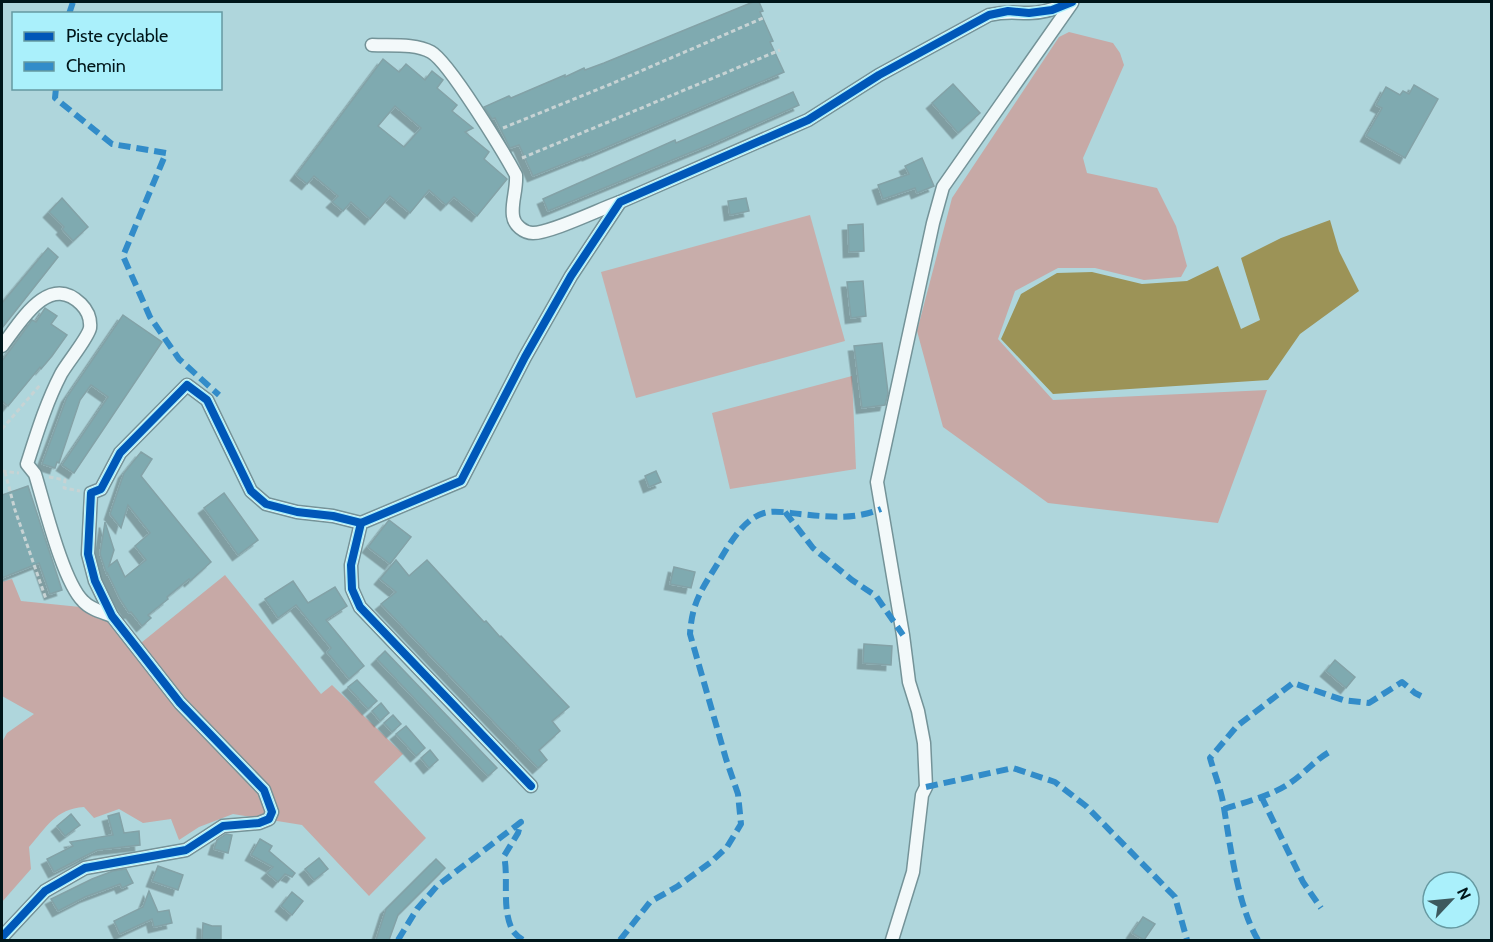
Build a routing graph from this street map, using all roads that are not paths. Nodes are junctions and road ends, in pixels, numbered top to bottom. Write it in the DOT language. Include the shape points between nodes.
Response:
graph roads {
  1 [pos="1072,2"];
  2 [pos="372,45"];
  3 [pos="620,202"];
  4 [pos="2,346"];
  5 [pos="360,523"];
  6 [pos="112,615"];
  7 [pos="531,786"];
  8 [pos="2,937"];
  9 [pos="892,940"];
  1 -- 3 [label="street" via="1052,10 989,15 879,75 808,120"];
  1 -- 9 [label="street" via="943,187 877,483 909,682 925,754 926,787 913,872"];
  2 -- 3 [label="street" via="411,46 432,53 447,69 516,175 513,218 520,228 531,233 547,230"];
  3 -- 5 [label="street" via="565,286 461,481"];
  4 -- 6 [label="street" via="35,303 48,294 63,293 79,301 88,312 90,329 46,404 27,464 35,474 71,586 83,602"];
  5 -- 6 [label="street" via="266,504 251,491 207,400 187,385 120,453 101,489 91,493 88,554 95,581"];
  5 -- 7 [label="street" via="351,565 352,589 360,607"];
  6 -- 8 [label="street" via="180,703 264,790 272,812 269,819 260,823 223,826 186,850 85,868 45,891"];
}
